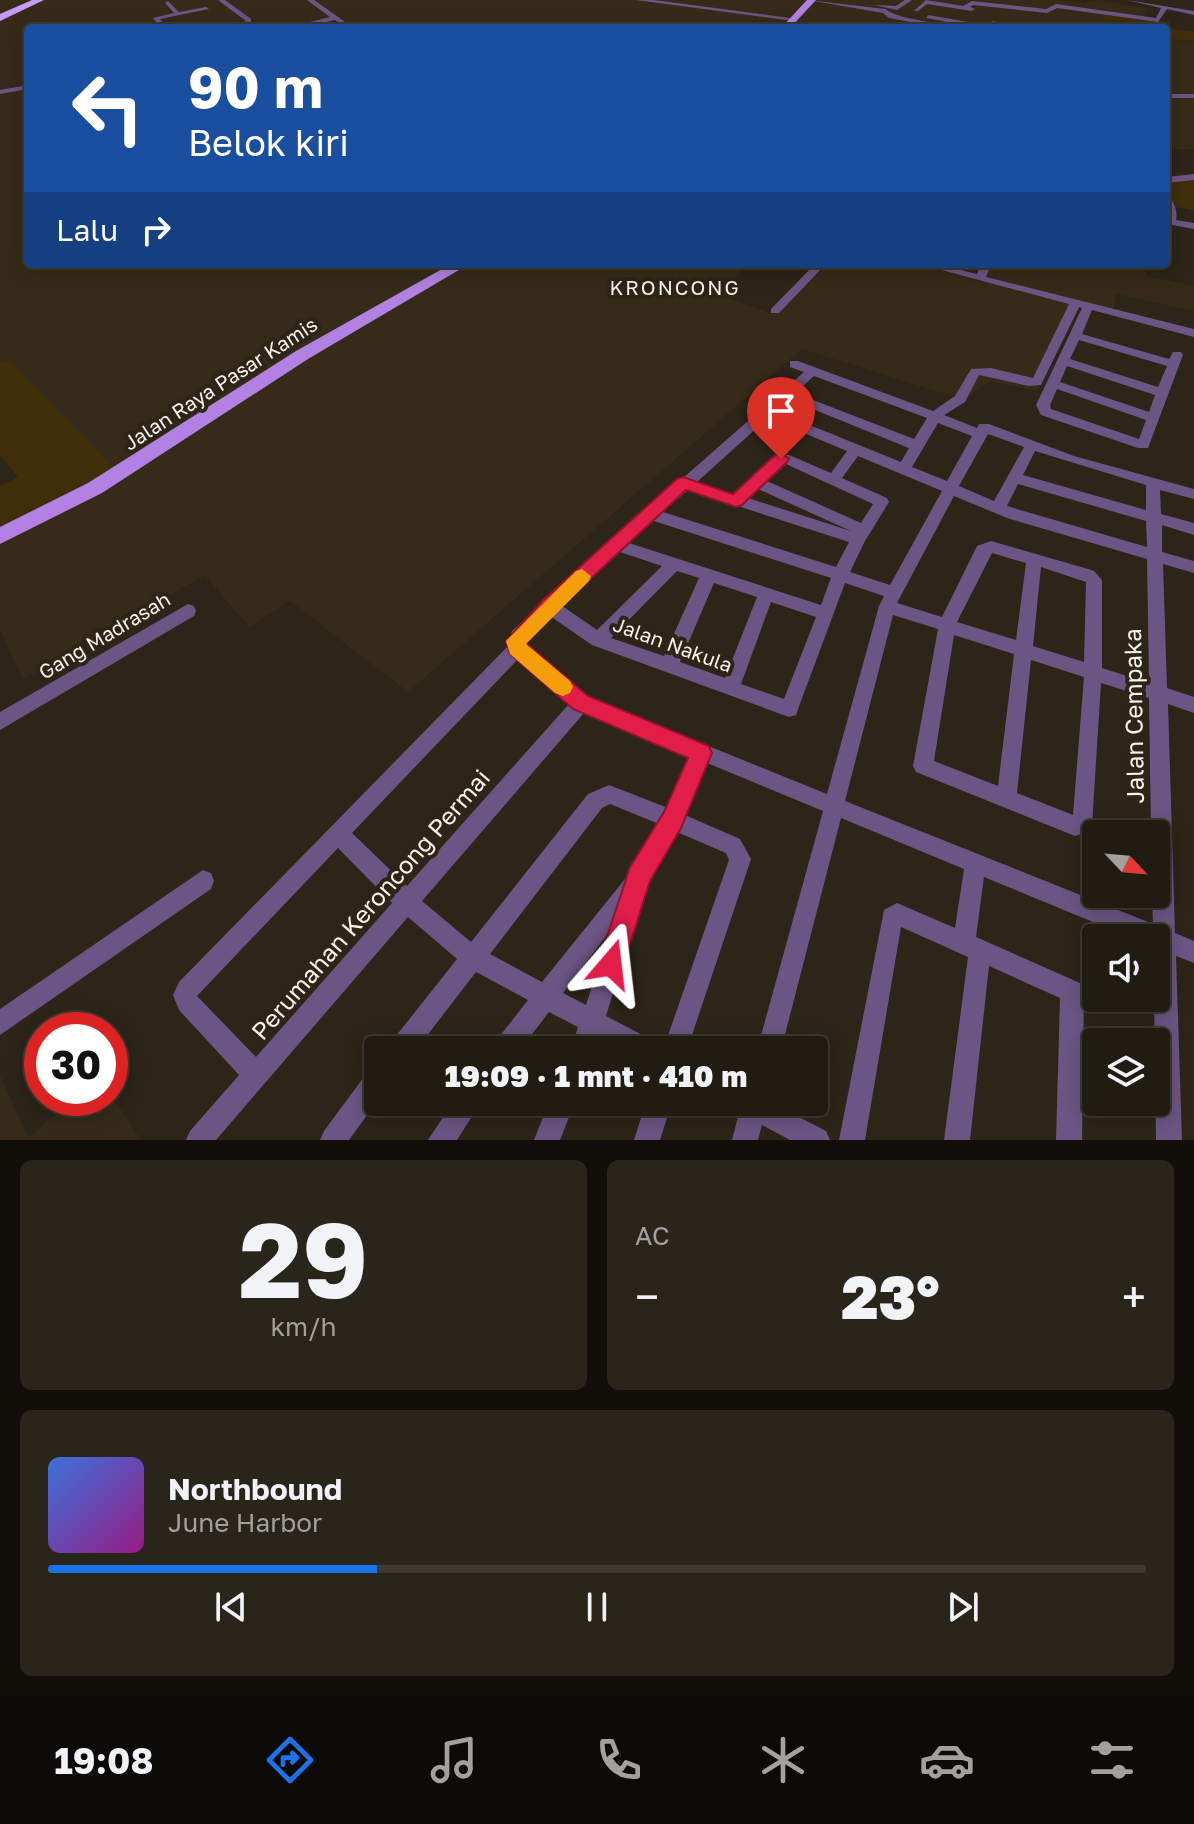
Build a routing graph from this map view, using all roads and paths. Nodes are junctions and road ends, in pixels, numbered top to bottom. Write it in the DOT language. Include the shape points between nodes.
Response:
graph roads {
  1 [pos="32,0"];
  2 [pos="39,0"];
  3 [pos="221,0"];
  4 [pos="310,0"];
  5 [pos="639,0"];
  6 [pos="812,0"];
  7 [pos="911,0"];
  8 [pos="1133,0"];
  9 [pos="926,2"];
  10 [pos="180,3"];
  11 [pos="1165,7"];
  12 [pos="206,9"];
  13 [pos="916,10"];
  14 [pos="960,10"];
  15 [pos="1193,13"];
  16 [pos="180,14"];
  17 [pos="989,14"];
  18 [pos="0,16"];
  19 [pos="334,18"];
  20 [pos="1025,18"];
  21 [pos="794,19"];
  22 [pos="191,21"];
  23 [pos="1182,22"];
  24 [pos="161,24"];
  25 [pos="249,24"];
  26 [pos="307,24"];
  27 [pos="341,24"];
  28 [pos="789,24"];
  29 [pos="941,24"];
  30 [pos="987,24"];
  31 [pos="24,88"];
  32 [pos="0,92"];
  33 [pos="1170,96"];
  34 [pos="1194,96"];
  35 [pos="1194,177"];
  36 [pos="1171,179"];
  37 [pos="1170,221"];
  38 [pos="1194,226"];
  39 [pos="455,268"];
  40 [pos="817,268"];
  41 [pos="939,268"];
  42 [pos="984,268"];
  43 [pos="980,279"];
  44 [pos="1075,303"];
  45 [pos="1088,307"];
  46 [pos="775,311"];
  47 [pos="1194,333"];
  48 [pos="1076,336"];
  49 [pos="1064,361"];
  50 [pos="794,364"];
  51 [pos="812,371"];
  52 [pos="1053,384"];
  53 [pos="1163,393"];
  54 [pos="787,394"];
  55 [pos="766,412"];
  56 [pos="935,417"];
  57 [pos="1154,418"];
  58 [pos="981,434"];
  59 [pos="1032,445"];
  60 [pos="918,446"];
  61 [pos="856,449"];
  62 [pos="904,469"];
  63 [pos="1014,478"];
  64 [pos="834,479"];
  65 [pos="683,483"];
  66 [pos="757,483"];
  67 [pos="1153,484"];
  68 [pos="952,489"];
  69 [pos="1194,494"];
  70 [pos="736,501"];
  71 [pos="998,508"];
  72 [pos="651,514"];
  73 [pos="1154,518"];
  74 [pos="1194,529"];
  75 [pos="860,534"];
  76 [pos="0,536"];
  77 [pos="617,545"];
  78 [pos="1155,556"];
  79 [pos="1034,559"];
  80 [pos="674,564"];
  81 [pos="1194,567"];
  82 [pos="709,575"];
  83 [pos="840,576"];
  84 [pos="766,594"];
  85 [pos="890,599"];
  86 [pos="549,606"];
  87 [pos="188,611"];
  88 [pos="824,613"];
  89 [pos="947,625"];
  90 [pos="598,640"];
  91 [pos="517,648"];
  92 [pos="1025,651"];
  93 [pos="669,666"];
  94 [pos="1093,672"];
  95 [pos="730,688"];
  96 [pos="1159,694"];
  97 [pos="581,703"];
  98 [pos="1194,705"];
  99 [pos="0,722"];
  100 [pos="701,753"];
  101 [pos="1006,799"];
  102 [pos="835,806"];
  103 [pos="673,820"];
  104 [pos="338,834"];
  105 [pos="975,863"];
  106 [pos="639,876"];
  107 [pos="203,881"];
  108 [pos="407,902"];
  109 [pos="1126,924"];
  110 [pos="1165,924"];
  111 [pos="1170,942"];
  112 [pos="972,947"];
  113 [pos="1194,952"];
  114 [pos="473,958"];
  115 [pos="544,995"];
  116 [pos="1166,1012"];
  117 [pos="0,1023"];
  118 [pos="593,1023"];
  119 [pos="412,1036"];
  120 [pos="515,1036"];
  121 [pos="588,1036"];
  122 [pos="618,1036"];
  123 [pos="680,1036"];
  124 [pos="773,1036"];
  125 [pos="256,1075"];
  126 [pos="364,1098"];
  127 [pos="458,1116"];
  128 [pos="556,1116"];
  129 [pos="655,1116"];
  130 [pos="749,1116"];
  131 [pos="773,1116"];
  132 [pos="199,1140"];
  133 [pos="333,1140"];
  134 [pos="441,1140"];
  135 [pos="547,1140"];
  136 [pos="647,1140"];
  137 [pos="745,1140"];
  138 [pos="817,1140"];
  139 [pos="852,1140"];
  140 [pos="957,1140"];
  141 [pos="1069,1140"];
  142 [pos="1169,1140"];
  1 -- 18 [label="highway"];
  2 -- 18 [label="highway"];
  3 -- 25 [label="street"];
  4 -- 19 [label="street"];
  5 -- 21 [label="street"];
  6 -- 7 [label="street" via="897,8"];
  6 -- 21 [label="main road"];
  6 -- 29 [label="street"];
  7 -- 9 [label="street"];
  8 -- 11 [label="street"];
  9 -- 13 [label="street"];
  9 -- 14 [label="street"];
  10 -- 16 [label="street" via="169,4"];
  11 -- 14 [label="street" via="1158,20 1056,6 1046,11 972,3"];
  11 -- 15 [label="street"];
  12 -- 16 [label="street"];
  14 -- 17 [label="street"];
  15 -- 23 [label="street"];
  16 -- 22 [label="street"];
  16 -- 24 [label="street" via="156,18"];
  17 -- 20 [label="street"];
  17 -- 30 [label="street"];
  19 -- 26 [label="street"];
  19 -- 27 [label="street"];
  21 -- 28 [label="main road"];
  31 -- 32 [label="street"];
  33 -- 34 [label="street"];
  35 -- 36 [label="street"];
  37 -- 38 [label="street"];
  39 -- 76 [label="main road, Jalan Raya Pasar Kamis" via="302,355 95,488"];
  40 -- 46 [label="street"];
  41 -- 43 [label="street"];
  42 -- 43 [label="street"];
  43 -- 44 [label="street"];
  44 -- 45 [label="street"];
  44 -- 56 [label="street" via="1037,382 977,372 960,399"];
  45 -- 47 [label="street"];
  45 -- 48 [label="street"];
  48 -- 49 [label="street"];
  48 -- 53 [label="street" via="1175,359"];
  49 -- 52 [label="street"];
  49 -- 53 [label="street"];
  50 -- 51 [label="street"];
  51 -- 54 [label="street"];
  51 -- 56 [label="street"];
  52 -- 57 [label="street"];
  52 -- 57 [label="street" via="1042,408 1050,414 1143,445"];
  53 -- 57 [label="street"];
  54 -- 55 [label="street"];
  54 -- 60 [label="street"];
  55 -- 61 [label="street"];
  55 -- 65 [label="street"];
  56 -- 58 [label="street"];
  56 -- 60 [label="street"];
  58 -- 59 [label="street" via="984,427"];
  58 -- 68 [label="street"];
  59 -- 63 [label="street"];
  59 -- 67 [label="street"];
  60 -- 62 [label="street"];
  61 -- 62 [label="street"];
  61 -- 64 [label="street"];
  62 -- 68 [label="street"];
  63 -- 71 [label="street"];
  63 -- 73 [label="street"];
  64 -- 66 [label="street" via="784,458"];
  64 -- 75 [label="street" via="881,501"];
  65 -- 70 [label="street"];
  65 -- 72 [label="street"];
  66 -- 70 [label="street"];
  66 -- 75 [label="street"];
  67 -- 69 [label="street"];
  67 -- 73 [label="street, Jalan Cempaka"];
  68 -- 71 [label="street"];
  68 -- 85 [label="street"];
  70 -- 75 [label="street"];
  71 -- 78 [label="street"];
  72 -- 77 [label="street"];
  72 -- 83 [label="street"];
  73 -- 74 [label="street"];
  73 -- 78 [label="street, Jalan Cempaka"];
  75 -- 83 [label="street"];
  77 -- 80 [label="street"];
  77 -- 86 [label="street"];
  78 -- 81 [label="street"];
  78 -- 96 [label="street, Jalan Cempaka"];
  79 -- 89 [label="street" via="985,548"];
  79 -- 92 [label="street"];
  79 -- 94 [label="street" via="1094,582"];
  80 -- 82 [label="street"];
  80 -- 90 [label="street"];
  82 -- 84 [label="street"];
  82 -- 93 [label="street"];
  83 -- 85 [label="street"];
  83 -- 88 [label="street"];
  84 -- 88 [label="street"];
  84 -- 95 [label="street"];
  85 -- 89 [label="street"];
  85 -- 102 [label="street"];
  86 -- 90 [label="street, Jalan Nakula"];
  86 -- 91 [label="street" via="518,636"];
  87 -- 99 [label="street, Gang Madrasah"];
  88 -- 95 [label="street, Jalan Nakula" via="789,709"];
  89 -- 92 [label="street"];
  89 -- 101 [label="street" via="923,766"];
  90 -- 93 [label="street, Jalan Nakula"];
  91 -- 97 [label="street"];
  91 -- 104 [label="street"];
  92 -- 94 [label="street"];
  92 -- 101 [label="street"];
  93 -- 95 [label="street, Jalan Nakula"];
  94 -- 96 [label="street"];
  94 -- 101 [label="street" via="1083,824 1075,826"];
  96 -- 98 [label="street"];
  96 -- 110 [label="street, Jalan Cempaka"];
  97 -- 100 [label="street"];
  97 -- 108 [label="street, Perumahan Keroncong Permai"];
  100 -- 102 [label="street"];
  100 -- 103 [label="street"];
  102 -- 105 [label="street"];
  102 -- 124 [label="street"];
  103 -- 106 [label="street"];
  103 -- 114 [label="street" via="614,795 599,796"];
  103 -- 123 [label="street" via="733,846 740,859"];
  104 -- 108 [label="street"];
  104 -- 125 [label="street" via="185,995"];
  105 -- 109 [label="street"];
  105 -- 112 [label="street"];
  106 -- 115 [label="street"];
  106 -- 118 [label="street"];
  107 -- 117 [label="street"];
  108 -- 114 [label="street"];
  108 -- 125 [label="street, Perumahan Keroncong Permai"];
  111 -- 113 [label="street"];
  112 -- 139 [label="street" via="899,914 892,916"];
  112 -- 140 [label="street"];
  112 -- 141 [label="street" via="1074,993"];
  114 -- 115 [label="street"];
  114 -- 119 [label="street"];
  115 -- 118 [label="street"];
  115 -- 120 [label="street"];
  116 -- 142 [label="street, Jalan Cempaka"];
  118 -- 121 [label="street"];
  118 -- 122 [label="street"];
  125 -- 132 [label="street, Perumahan Keroncong Permai"];
  126 -- 133 [label="street"];
  127 -- 134 [label="street"];
  128 -- 135 [label="street"];
  129 -- 136 [label="street"];
  130 -- 137 [label="street"];
  131 -- 138 [label="street"];
}
